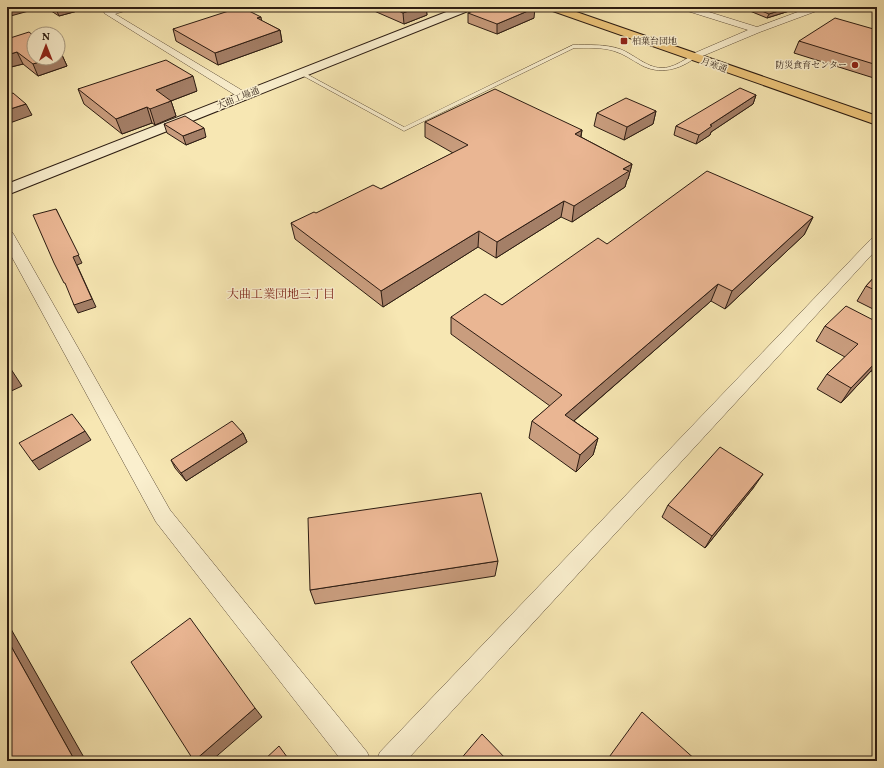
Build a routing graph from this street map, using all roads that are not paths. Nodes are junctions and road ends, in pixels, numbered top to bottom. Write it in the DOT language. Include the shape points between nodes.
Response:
graph roads {
  1 [pos="128,7"];
  2 [pos="468,7"];
  3 [pos="551,7"];
  4 [pos="574,7"];
  5 [pos="684,7"];
  6 [pos="717,7"];
  7 [pos="819,7"];
  8 [pos="702,12"];
  9 [pos="757,30"];
  10 [pos="698,55"];
  11 [pos="301,73"];
  12 [pos="244,96"];
  13 [pos="877,112"];
  14 [pos="877,121"];
  15 [pos="7,190"];
  16 [pos="7,235"];
  17 [pos="877,241"];
  18 [pos="358,761"];
  19 [pos="389,761"];
  1 -- 12 [label="street" via="108,13"];
  2 -- 11 [label="street, 大曲工場通"];
  3 -- 10 [label="highway, 月寒通"];
  4 -- 10 [label="highway, 月寒通"];
  5 -- 8 [label="street"];
  6 -- 8 [label="street"];
  7 -- 9 [label="street"];
  8 -- 9 [label="street"];
  9 -- 10 [label="street"];
  10 -- 11 [label="lane" via="668,69 655,69 618,50 595,46 573,47 404,129"];
  10 -- 13 [label="highway, 月寒通"];
  10 -- 14 [label="highway, 月寒通"];
  11 -- 12 [label="street, 大曲工場通"];
  12 -- 15 [label="street, 大曲工場通"];
  16 -- 18 [label="street" via="163,516"];
  17 -- 19 [label="street"];
}
